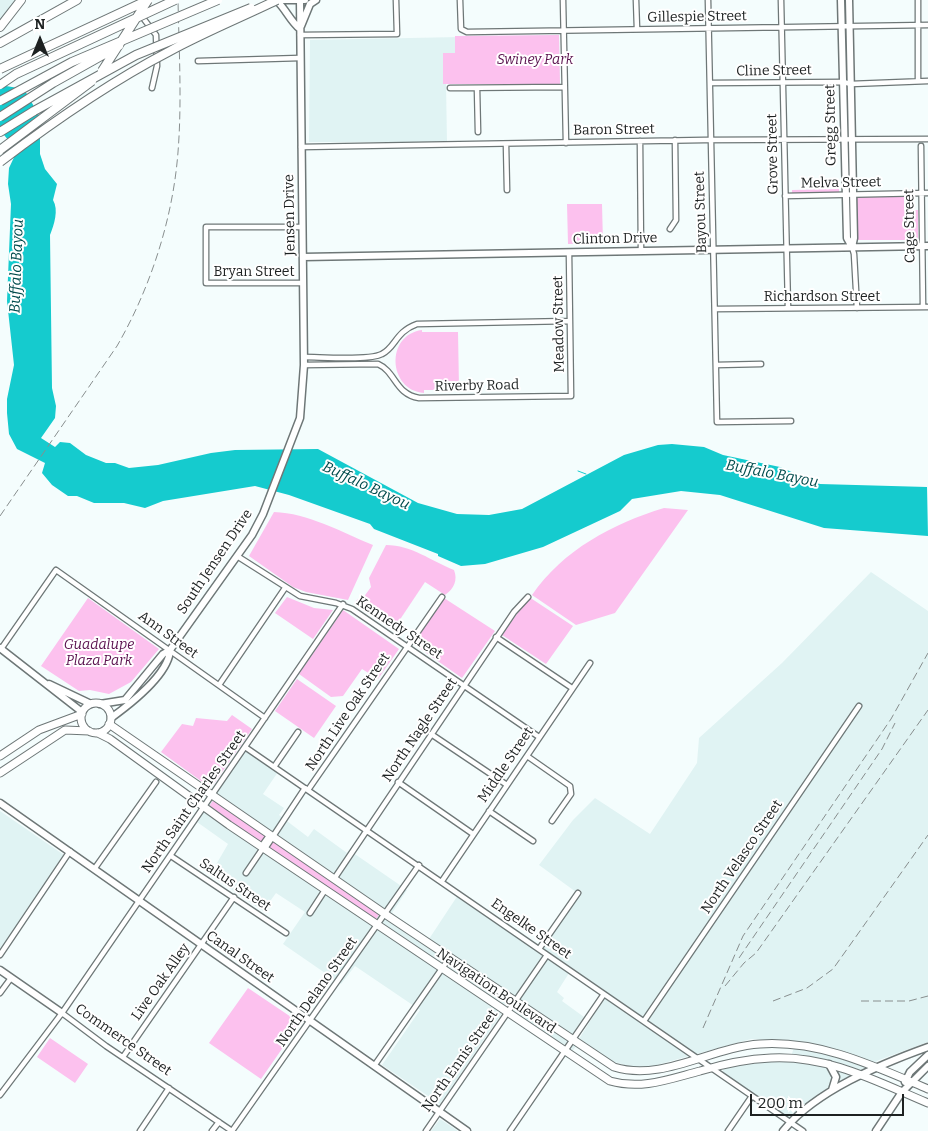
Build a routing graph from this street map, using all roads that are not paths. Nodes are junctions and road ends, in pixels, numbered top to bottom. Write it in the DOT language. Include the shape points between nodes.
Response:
graph roads {
  1 [pos="21,0"];
  2 [pos="76,0"];
  3 [pos="133,0"];
  4 [pos="148,0"];
  5 [pos="175,0"];
  6 [pos="218,0"];
  7 [pos="276,0"];
  8 [pos="302,0"];
  9 [pos="316,0"];
  10 [pos="396,0"];
  11 [pos="460,0"];
  12 [pos="563,0"];
  13 [pos="636,0"];
  14 [pos="708,0"];
  15 [pos="781,0"];
  16 [pos="841,0"];
  17 [pos="849,0"];
  18 [pos="918,0"];
  19 [pos="918,25"];
  20 [pos="928,25"];
  21 [pos="155,26"];
  22 [pos="781,26"];
  23 [pos="841,26"];
  24 [pos="849,26"];
  25 [pos="0,27"];
  26 [pos="708,28"];
  27 [pos="637,29"];
  28 [pos="563,30"];
  29 [pos="300,32"];
  30 [pos="0,44"];
  31 [pos="300,58"];
  32 [pos="198,61"];
  33 [pos="0,69"];
  34 [pos="918,81"];
  35 [pos="928,81"];
  36 [pos="783,82"];
  37 [pos="842,82"];
  38 [pos="710,83"];
  39 [pos="851,84"];
  40 [pos="0,85"];
  41 [pos="564,87"];
  42 [pos="152,88"];
  43 [pos="450,88"];
  44 [pos="477,88"];
  45 [pos="0,101"];
  46 [pos="0,117"];
  47 [pos="0,132"];
  48 [pos="478,132"];
  49 [pos="844,139"];
  50 [pos="928,139"];
  51 [pos="675,140"];
  52 [pos="710,140"];
  53 [pos="783,140"];
  54 [pos="852,140"];
  55 [pos="640,141"];
  56 [pos="566,143"];
  57 [pos="506,144"];
  58 [pos="921,146"];
  59 [pos="301,147"];
  60 [pos="0,150"];
  61 [pos="0,162"];
  62 [pos="507,190"];
  63 [pos="921,193"];
  64 [pos="928,193"];
  65 [pos="845,194"];
  66 [pos="853,194"];
  67 [pos="785,196"];
  68 [pos="302,227"];
  69 [pos="670,229"];
  70 [pos="925,246"];
  71 [pos="852,247"];
  72 [pos="786,248"];
  73 [pos="714,250"];
  74 [pos="641,252"];
  75 [pos="569,253"];
  76 [pos="303,257"];
  77 [pos="303,283"];
  78 [pos="926,307"];
  79 [pos="788,308"];
  80 [pos="858,308"];
  81 [pos="715,309"];
  82 [pos="570,321"];
  83 [pos="304,357"];
  84 [pos="761,364"];
  85 [pos="304,365"];
  86 [pos="716,365"];
  87 [pos="571,396"];
  88 [pos="791,421"];
  89 [pos="296,429"];
  90 [pos="237,556"];
  91 [pos="285,588"];
  92 [pos="442,597"];
  93 [pos="528,597"];
  94 [pos="343,604"];
  95 [pos="496,637"];
  96 [pos="407,646"];
  97 [pos="0,649"];
  98 [pos="170,650"];
  99 [pos="590,663"];
  100 [pos="44,681"];
  101 [pos="218,685"];
  102 [pos="464,686"];
  103 [pos="572,688"];
  104 [pos="91,704"];
  105 [pos="100,704"];
  106 [pos="859,706"];
  107 [pos="82,713"];
  108 [pos="265,718"];
  109 [pos="110,721"];
  110 [pos="89,731"];
  111 [pos="298,732"];
  112 [pos="98,733"];
  113 [pos="431,734"];
  114 [pos="539,737"];
  115 [pos="22,740"];
  116 [pos="246,747"];
  117 [pos="30,751"];
  118 [pos="0,756"];
  119 [pos="527,756"];
  120 [pos="274,767"];
  121 [pos="0,773"];
  122 [pos="156,782"];
  123 [pos="398,782"];
  124 [pos="507,785"];
  125 [pos="306,789"];
  126 [pos="212,795"];
  127 [pos="0,803"];
  128 [pos="204,807"];
  129 [pos="489,811"];
  130 [pos="552,821"];
  131 [pos="366,830"];
  132 [pos="473,834"];
  133 [pos="272,836"];
  134 [pos="533,841"];
  135 [pos="263,848"];
  136 [pos="70,851"];
  137 [pos="171,856"];
  138 [pos="419,865"];
  139 [pos="94,868"];
  140 [pos="246,873"];
  141 [pos="334,879"];
  142 [pos="442,881"];
  143 [pos="325,890"];
  144 [pos="578,893"];
  145 [pos="234,898"];
  146 [pos="139,901"];
  147 [pos="310,913"];
  148 [pos="385,914"];
  149 [pos="377,926"];
  150 [pos="286,933"];
  151 [pos="200,945"];
  152 [pos="539,949"];
  153 [pos="0,955"];
  154 [pos="548,955"];
  155 [pos="450,958"];
  156 [pos="0,970"];
  157 [pos="442,970"];
  158 [pos="11,978"];
  159 [pos="0,993"];
  160 [pos="604,994"];
  161 [pos="515,1001"];
  162 [pos="62,1013"];
  163 [pos="507,1013"];
  164 [pos="310,1022"];
  165 [pos="644,1022"];
  166 [pos="572,1040"];
  167 [pos="780,1044"];
  168 [pos="790,1044"];
  169 [pos="928,1047"];
  170 [pos="722,1051"];
  171 [pos="565,1052"];
  172 [pos="928,1055"];
  173 [pos="123,1057"];
  174 [pos="698,1058"];
  175 [pos="785,1058"];
  176 [pos="829,1064"];
  177 [pos="374,1066"];
  178 [pos="722,1066"];
  179 [pos="876,1066"];
  180 [pos="928,1066"];
  181 [pos="712,1068"];
  182 [pos="658,1069"];
  183 [pos="647,1071"];
  184 [pos="862,1075"];
  185 [pos="908,1080"];
  186 [pos="658,1082"];
  187 [pos="648,1084"];
  188 [pos="169,1088"];
  189 [pos="928,1089"];
  190 [pos="832,1092"];
  191 [pos="902,1092"];
  192 [pos="0,1096"];
  193 [pos="752,1096"];
  194 [pos="928,1103"];
  195 [pos="439,1112"];
  196 [pos="219,1122"];
  197 [pos="790,1122"];
  198 [pos="140,1131"];
  199 [pos="212,1131"];
  200 [pos="232,1131"];
  201 [pos="426,1131"];
  202 [pos="467,1131"];
  203 [pos="510,1131"];
  204 [pos="728,1131"];
  205 [pos="783,1131"];
  206 [pos="803,1131"];
  207 [pos="876,1131"];
  1 -- 25 [label="highway"];
  2 -- 30 [label="highway"];
  3 -- 42 [label="street" via="156,35 157,66"];
  4 -- 33 [label="highway, bridge"];
  4 -- 60 [label="highway, bridge" via="105,69"];
  5 -- 40 [label="highway, bridge" via="49,58"];
  6 -- 21 [label="highway, bridge"];
  7 -- 8 [label="main road"];
  7 -- 29 [label="main road"];
  7 -- 47 [label="highway, bridge" via="228,16 136,56 78,85"];
  7 -- 61 [label="highway, bridge" via="170,50 106,87"];
  8 -- 29 [label="main road, Jensen Drive"];
  9 -- 29 [label="main road" via="308,9"];
  10 -- 29 [label="street" via="397,34"];
  11 -- 28 [label="street, Gillespie Street" via="461,29 467,32"];
  12 -- 28 [label="street"];
  13 -- 27 [label="street"];
  14 -- 26 [label="street, Bayou Street"];
  15 -- 22 [label="street, Grove Street"];
  16 -- 23 [label="main road, Gregg Street"];
  17 -- 24 [label="main road, Gregg Street"];
  18 -- 19 [label="street"];
  19 -- 20 [label="street, Gillespie Street"];
  19 -- 24 [label="street, Gillespie Street"];
  19 -- 34 [label="street"];
  21 -- 45 [label="highway, bridge" via="72,62"];
  21 -- 46 [label="highway, bridge"];
  22 -- 23 [label="street, Gillespie Street"];
  22 -- 26 [label="street, Gillespie Street"];
  22 -- 36 [label="street, Grove Street"];
  23 -- 24 [label="street, Gillespie Street"];
  23 -- 37 [label="main road, Gregg Street"];
  24 -- 39 [label="main road, Gregg Street"];
  26 -- 27 [label="street, Gillespie Street"];
  26 -- 38 [label="street, Bayou Street"];
  27 -- 28 [label="street, Gillespie Street"];
  28 -- 41 [label="street"];
  29 -- 31 [label="main road, Jensen Drive"];
  31 -- 32 [label="street"];
  31 -- 59 [label="main road, Jensen Drive"];
  34 -- 35 [label="street, Cline Street"];
  34 -- 39 [label="street, Cline Street"];
  36 -- 37 [label="street, Cline Street"];
  36 -- 38 [label="street, Cline Street"];
  36 -- 53 [label="street, Grove Street"];
  37 -- 39 [label="street, Cline Street"];
  37 -- 49 [label="main road, Gregg Street"];
  38 -- 52 [label="street, Bayou Street"];
  39 -- 54 [label="main road, Gregg Street"];
  41 -- 44 [label="street"];
  41 -- 56 [label="street"];
  43 -- 44 [label="street"];
  44 -- 48 [label="street"];
  49 -- 53 [label="street, Baron Street"];
  49 -- 54 [label="street, Baron Street"];
  49 -- 65 [label="main road, Gregg Street"];
  50 -- 54 [label="street, Baron Street"];
  51 -- 52 [label="street, Baron Street"];
  51 -- 55 [label="street, Baron Street"];
  51 -- 69 [label="street" via="676,220"];
  52 -- 53 [label="street, Baron Street"];
  52 -- 73 [label="street, Bayou Street"];
  53 -- 67 [label="street, Grove Street"];
  54 -- 66 [label="main road, Gregg Street"];
  55 -- 56 [label="street, Baron Street"];
  55 -- 74 [label="street"];
  56 -- 57 [label="street, Baron Street"];
  57 -- 59 [label="street, Baron Street"];
  57 -- 62 [label="street"];
  58 -- 63 [label="street, Cage Street"];
  59 -- 68 [label="main road, Jensen Drive"];
  63 -- 64 [label="street, Melva Street"];
  63 -- 66 [label="street, Melva Street"];
  63 -- 70 [label="street, Cage Street"];
  65 -- 66 [label="street, Melva Street"];
  65 -- 67 [label="street, Melva Street"];
  65 -- 71 [label="main road, Gregg Street" via="847,238"];
  66 -- 71 [label="main road, Gregg Street"];
  67 -- 72 [label="street, Grove Street"];
  68 -- 76 [label="main road, Jensen Drive"];
  68 -- 77 [label="street, Bryan Street" via="206,227 206,283"];
  70 -- 71 [label="main road, Clinton Drive"];
  70 -- 78 [label="street, Cage Street"];
  71 -- 72 [label="main road, Clinton Drive"];
  71 -- 80 [label="street, Gregg Street"];
  72 -- 73 [label="main road, Clinton Drive"];
  72 -- 79 [label="street, Grove Street"];
  73 -- 74 [label="main road, Clinton Drive"];
  73 -- 81 [label="street, Bayou Street"];
  74 -- 75 [label="main road, Clinton Drive"];
  75 -- 76 [label="main road, Clinton Drive"];
  75 -- 82 [label="street, Meadow Street"];
  76 -- 77 [label="main road, Jensen Drive"];
  77 -- 83 [label="main road, Jensen Drive"];
  78 -- 80 [label="street, Richardson Street"];
  79 -- 80 [label="street, Richardson Street"];
  79 -- 81 [label="street, Richardson Street"];
  81 -- 86 [label="street, Bayou Street"];
  82 -- 83 [label="street" via="423,324 406,329 385,353 375,356"];
  82 -- 87 [label="street, Meadow Street"];
  83 -- 85 [label="main road, Jensen Drive"];
  84 -- 86 [label="street"];
  85 -- 87 [label="street, Riverby Road" via="376,364 385,368 402,391 419,398"];
  85 -- 89 [label="main road, Jensen Drive" via="301,411"];
  86 -- 88 [label="street, Bayou Street" via="717,422"];
  89 -- 90 [label="main road, South Jensen Drive" via="263,514"];
  90 -- 91 [label="street, Kennedy Street"];
  90 -- 98 [label="main road, South Jensen Drive"];
  91 -- 94 [label="street, Kennedy Street" via="300,596"];
  91 -- 101 [label="street"];
  92 -- 96 [label="street, North Live Oak Street"];
  93 -- 95 [label="street, North Nagle Street"];
  94 -- 96 [label="street, Kennedy Street"];
  94 -- 108 [label="street, North Saint Charles Street"];
  95 -- 102 [label="street, North Nagle Street"];
  95 -- 103 [label="street"];
  96 -- 102 [label="street, Kennedy Street"];
  96 -- 125 [label="street, North Live Oak Street"];
  97 -- 98 [label="street, Ann Street" via="56,570"];
  97 -- 100 [label="main road"];
  98 -- 101 [label="street, Ann Street"];
  98 -- 105 [label="main road, South Jensen Drive" via="163,654 125,700"];
  98 -- 109 [label="main road, South Jensen Drive" via="170,658 141,696"];
  99 -- 103 [label="street, Middle Street"];
  100 -- 104 [label="main road"];
  100 -- 107 [label="main road"];
  101 -- 108 [label="street, Ann Street"];
  102 -- 113 [label="street, North Nagle Street"];
  102 -- 114 [label="street, Kennedy Street"];
  103 -- 114 [label="street, Middle Street"];
  104 -- 105 [label="main road"];
  104 -- 107 [label="main road"];
  105 -- 109 [label="main road" via="107,708"];
  106 -- 165 [label="street, North Velasco Street"];
  107 -- 110 [label="main road" via="81,722"];
  107 -- 115 [label="main road"];
  108 -- 116 [label="street, North Saint Charles Street"];
  109 -- 112 [label="main road" via="105,730"];
  109 -- 126 [label="main road, Navigation Boulevard"];
  110 -- 112 [label="main road"];
  110 -- 117 [label="main road" via="65,730"];
  111 -- 120 [label="street"];
  112 -- 128 [label="main road, Navigation Boulevard"];
  113 -- 123 [label="street, North Nagle Street"];
  113 -- 124 [label="street"];
  114 -- 119 [label="street, Middle Street"];
  115 -- 117 [label="main road"];
  115 -- 118 [label="main road"];
  116 -- 120 [label="street, Engelke Street"];
  116 -- 126 [label="street, North Saint Charles Street"];
  117 -- 121 [label="main road"];
  119 -- 124 [label="street, Middle Street"];
  119 -- 130 [label="street" via="570,786 570,794"];
  120 -- 125 [label="street, Engelke Street"];
  122 -- 139 [label="street"];
  123 -- 131 [label="street, North Nagle Street"];
  123 -- 132 [label="street"];
  124 -- 129 [label="street, Middle Street"];
  125 -- 131 [label="street, Engelke Street"];
  125 -- 133 [label="street, North Live Oak Street"];
  126 -- 128 [label="street, North Saint Charles Street"];
  126 -- 133 [label="main road, Navigation Boulevard"];
  127 -- 136 [label="main road, Canal Street"];
  128 -- 135 [label="main road, Navigation Boulevard"];
  128 -- 137 [label="street, North Saint Charles Street"];
  129 -- 132 [label="street, Middle Street"];
  129 -- 134 [label="street"];
  131 -- 138 [label="street, Engelke Street"];
  131 -- 141 [label="street, North Nagle Street"];
  132 -- 142 [label="street, Middle Street"];
  133 -- 135 [label="street, North Live Oak Street" via="267,838"];
  133 -- 141 [label="main road, Navigation Boulevard"];
  135 -- 140 [label="street, North Live Oak Street"];
  135 -- 143 [label="main road, Navigation Boulevard"];
  136 -- 139 [label="main road, Canal Street"];
  136 -- 153 [label="street"];
  137 -- 145 [label="street, Saltus Street"];
  137 -- 146 [label="street, North Saint Charles Street"];
  138 -- 142 [label="street, Engelke Street"];
  138 -- 148 [label="street, North Delano Street"];
  139 -- 146 [label="main road, Canal Street"];
  141 -- 148 [label="main road, Navigation Boulevard"];
  142 -- 152 [label="street, Engelke Street"];
  143 -- 147 [label="street"];
  143 -- 149 [label="main road, Navigation Boulevard"];
  144 -- 152 [label="street"];
  145 -- 150 [label="street, Saltus Street"];
  145 -- 151 [label="street"];
  146 -- 151 [label="main road, Canal Street"];
  146 -- 162 [label="street, North Saint Charles Street"];
  148 -- 149 [label="street, North Delano Street"];
  148 -- 155 [label="main road, Navigation Boulevard"];
  149 -- 157 [label="main road, Navigation Boulevard"];
  149 -- 164 [label="street, North Delano Street"];
  151 -- 164 [label="main road, Canal Street"];
  151 -- 173 [label="street, Live Oak Alley"];
  152 -- 154 [label="street, Engelke Street"];
  154 -- 160 [label="street, Engelke Street"];
  154 -- 161 [label="street, North Ennis Street"];
  155 -- 157 [label="street"];
  155 -- 161 [label="main road, Navigation Boulevard"];
  156 -- 158 [label="main road, Commerce Street"];
  157 -- 163 [label="main road, Navigation Boulevard"];
  157 -- 177 [label="street"];
  158 -- 159 [label="street"];
  158 -- 162 [label="main road, Commerce Street"];
  160 -- 165 [label="street, Engelke Street"];
  160 -- 166 [label="street"];
  161 -- 163 [label="street, North Ennis Street"];
  161 -- 166 [label="main road, Navigation Boulevard"];
  162 -- 173 [label="street, Commerce Street"];
  162 -- 192 [label="street, North Saint Charles Street"];
  163 -- 171 [label="main road, Navigation Boulevard"];
  163 -- 195 [label="street, North Ennis Street"];
  164 -- 177 [label="main road, Canal Street"];
  164 -- 200 [label="street, North Delano Street"];
  165 -- 174 [label="street, Engelke Street"];
  166 -- 171 [label="street"];
  166 -- 183 [label="main road, Navigation Boulevard" via="614,1067"];
  167 -- 168 [label="main road, Navigation Boulevard"];
  167 -- 170 [label="main road, Navigation Boulevard" via="759,1044"];
  167 -- 175 [label="main road"];
  168 -- 175 [label="main road"];
  168 -- 179 [label="main road, Navigation Boulevard" via="846,1055"];
  169 -- 179 [label="main road"];
  170 -- 174 [label="main road, Navigation Boulevard"];
  170 -- 178 [label="main road"];
  171 -- 187 [label="main road, Navigation Boulevard" via="610,1081"];
  171 -- 203 [label="street"];
  172 -- 185 [label="main road"];
  173 -- 188 [label="street, Commerce Street"];
  174 -- 181 [label="street, Engelke Street"];
  174 -- 182 [label="main road, Navigation Boulevard"];
  175 -- 176 [label="main road, Navigation Boulevard"];
  175 -- 178 [label="main road, Navigation Boulevard"];
  176 -- 184 [label="main road, Navigation Boulevard"];
  176 -- 190 [label="main road" via="836,1077"];
  177 -- 195 [label="main road, Canal Street"];
  178 -- 181 [label="main road, Navigation Boulevard"];
  179 -- 184 [label="main road"];
  179 -- 185 [label="main road, Navigation Boulevard"];
  180 -- 185 [label="main road"];
  181 -- 186 [label="main road, Navigation Boulevard"];
  181 -- 193 [label="street, Engelke Street"];
  182 -- 183 [label="main road, Navigation Boulevard"];
  182 -- 186 [label="main road"];
  183 -- 187 [label="main road"];
  184 -- 190 [label="main road"];
  184 -- 191 [label="main road, Navigation Boulevard"];
  185 -- 189 [label="main road, Navigation Boulevard"];
  185 -- 191 [label="main road"];
  186 -- 187 [label="main road, Navigation Boulevard"];
  188 -- 196 [label="street, Commerce Street"];
  188 -- 198 [label="street"];
  190 -- 197 [label="main road"];
  191 -- 194 [label="main road, Navigation Boulevard"];
  191 -- 207 [label="main road"];
  193 -- 197 [label="street, Engelke Street"];
  193 -- 204 [label="street"];
  195 -- 201 [label="street, North Ennis Street"];
  195 -- 202 [label="main road, Canal Street"];
  196 -- 199 [label="street"];
  196 -- 200 [label="street, Commerce Street"];
  197 -- 205 [label="main road"];
  197 -- 206 [label="street, Engelke Street"];
}
